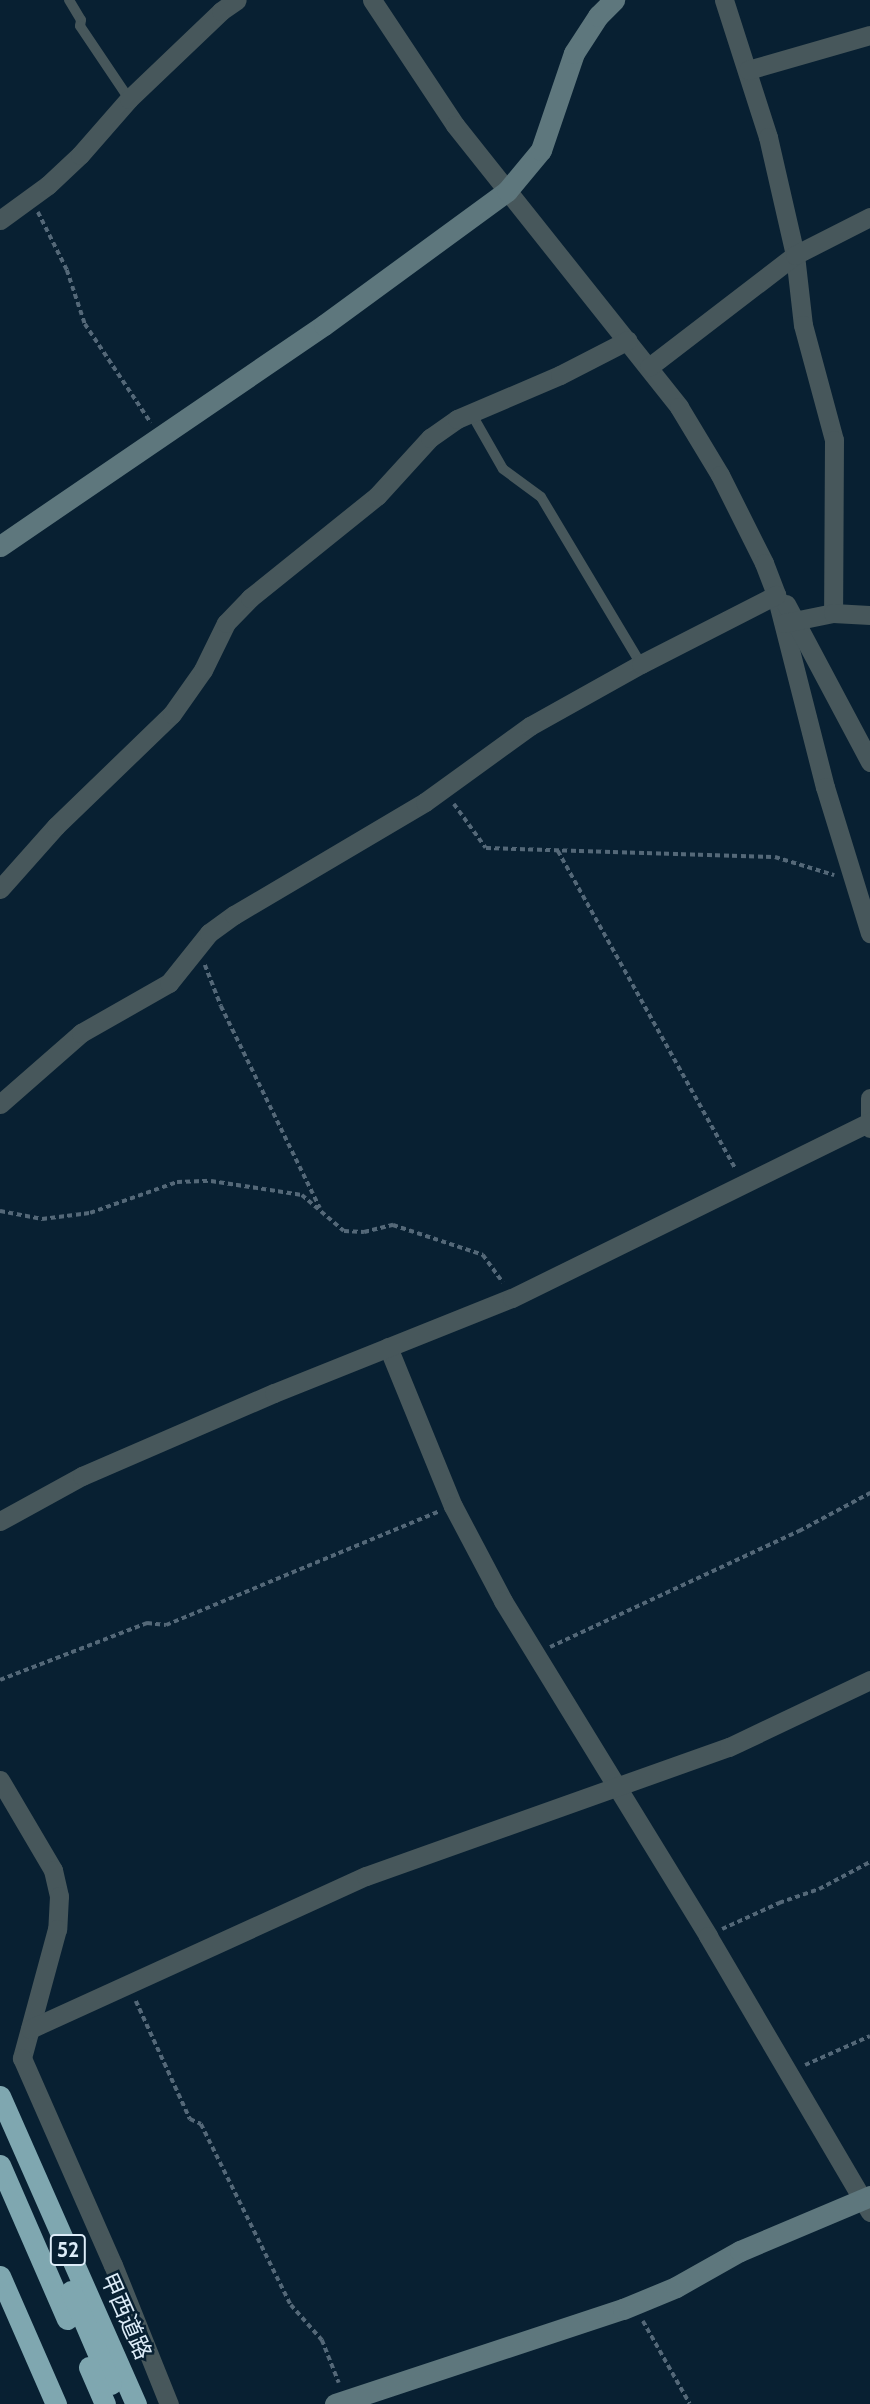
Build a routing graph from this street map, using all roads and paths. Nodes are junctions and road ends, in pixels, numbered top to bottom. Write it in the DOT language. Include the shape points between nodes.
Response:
graph roads {
  1 [pos="69,0"];
  2 [pos="237,0"];
  3 [pos="372,0"];
  4 [pos="614,0"];
  5 [pos="724,0"];
  6 [pos="870,35"];
  7 [pos="748,69"];
  8 [pos="129,99"];
  9 [pos="507,191"];
  10 [pos="30,197"];
  11 [pos="870,217"];
  12 [pos="0,219"];
  13 [pos="795,255"];
  14 [pos="628,340"];
  15 [pos="649,368"];
  16 [pos="471,413"];
  17 [pos="160,436"];
  18 [pos="0,546"];
  19 [pos="764,563"];
  20 [pos="776,595"];
  21 [pos="833,613"];
  22 [pos="870,615"];
  23 [pos="789,622"];
  24 [pos="641,664"];
  25 [pos="870,762"];
  26 [pos="443,789"];
  27 [pos="558,850"];
  28 [pos="853,881"];
  29 [pos="0,889"];
  30 [pos="870,933"];
  31 [pos="199,948"];
  32 [pos="870,1098"];
  33 [pos="0,1104"];
  34 [pos="869,1124"];
  35 [pos="744,1185"];
  36 [pos="321,1210"];
  37 [pos="0,1211"];
  38 [pos="512,1298"];
  39 [pos="388,1348"];
  40 [pos="870,1493"];
  41 [pos="453,1506"];
  42 [pos="0,1521"];
  43 [pos="536,1653"];
  44 [pos="870,1679"];
  45 [pos="0,1680"];
  46 [pos="0,1780"];
  47 [pos="619,1788"];
  48 [pos="870,1862"];
  49 [pos="708,1936"];
  50 [pos="128,1983"];
  51 [pos="30,2029"];
  52 [pos="870,2036"];
  53 [pos="788,2073"];
  54 [pos="0,2096"];
  55 [pos="0,2129"];
  56 [pos="0,2165"];
  57 [pos="867,2203"];
  58 [pos="0,2276"];
  59 [pos="633,2304"];
  60 [pos="346,2401"];
  61 [pos="56,2404"];
  62 [pos="105,2404"];
  63 [pos="120,2404"];
  64 [pos="136,2404"];
  65 [pos="169,2404"];
  66 [pos="690,2404"];
  1 -- 8 [label="lane" via="80,26"];
  2 -- 8 [label="street"];
  3 -- 9 [label="street" via="455,125"];
  4 -- 9 [label="street" via="597,16 574,53 541,150"];
  5 -- 7 [label="street"];
  6 -- 7 [label="street"];
  7 -- 13 [label="street"];
  8 -- 10 [label="street" via="80,155"];
  9 -- 14 [label="street"];
  9 -- 17 [label="street" via="324,325"];
  10 -- 12 [label="street"];
  10 -- 17 [label="path" via="67,270 85,324"];
  11 -- 13 [label="street"];
  13 -- 15 [label="street"];
  13 -- 21 [label="street" via="803,326 834,440"];
  14 -- 15 [label="street"];
  14 -- 16 [label="street"];
  15 -- 19 [label="street" via="713,464"];
  16 -- 24 [label="lane" via="503,469 541,497"];
  16 -- 29 [label="street" via="430,439 377,496 250,598 226,623 203,670 172,714 56,826"];
  17 -- 18 [label="street"];
  19 -- 20 [label="street"];
  19 -- 23 [label="street"];
  20 -- 23 [label="street"];
  20 -- 24 [label="street"];
  21 -- 22 [label="street"];
  21 -- 23 [label="street"];
  23 -- 25 [label="street"];
  23 -- 28 [label="street"];
  24 -- 26 [label="street" via="530,726"];
  26 -- 27 [label="path" via="486,848"];
  26 -- 31 [label="street" via="234,915 209,933"];
  27 -- 28 [label="path" via="775,857"];
  27 -- 35 [label="path"];
  28 -- 30 [label="street"];
  31 -- 33 [label="street" via="169,983 81,1033"];
  31 -- 36 [label="path" via="221,1006"];
  32 -- 34 [label="street"];
  34 -- 35 [label="street"];
  35 -- 38 [label="street"];
  36 -- 37 [label="path" via="302,1195 211,1181 177,1182 90,1213 41,1219"];
  36 -- 38 [label="path" via="344,1231 393,1225 483,1255"];
  38 -- 39 [label="street"];
  39 -- 41 [label="street"];
  39 -- 42 [label="street" via="82,1476"];
  40 -- 43 [label="path" via="799,1531"];
  41 -- 43 [label="street"];
  41 -- 45 [label="path" via="166,1625 147,1623"];
  43 -- 47 [label="street"];
  44 -- 47 [label="street" via="729,1747"];
  46 -- 51 [label="street" via="53,1870 60,1896 57,1929"];
  47 -- 49 [label="street"];
  47 -- 50 [label="street" via="366,1876"];
  48 -- 49 [label="path"];
  49 -- 53 [label="street"];
  50 -- 51 [label="street"];
  50 -- 60 [label="path" via="190,2119 201,2124 291,2305 322,2340"];
  51 -- 65 [label="street" via="22,2058"];
  52 -- 53 [label="path"];
  53 -- 57 [label="street"];
  54 -- 64 [label="highway, 甲西道路 / 52"];
  55 -- 63 [label="highway"];
  56 -- 62 [label="highway"];
  57 -- 59 [label="street" via="740,2251 676,2287"];
  58 -- 61 [label="highway"];
  59 -- 60 [label="street"];
  59 -- 66 [label="path"];
}
